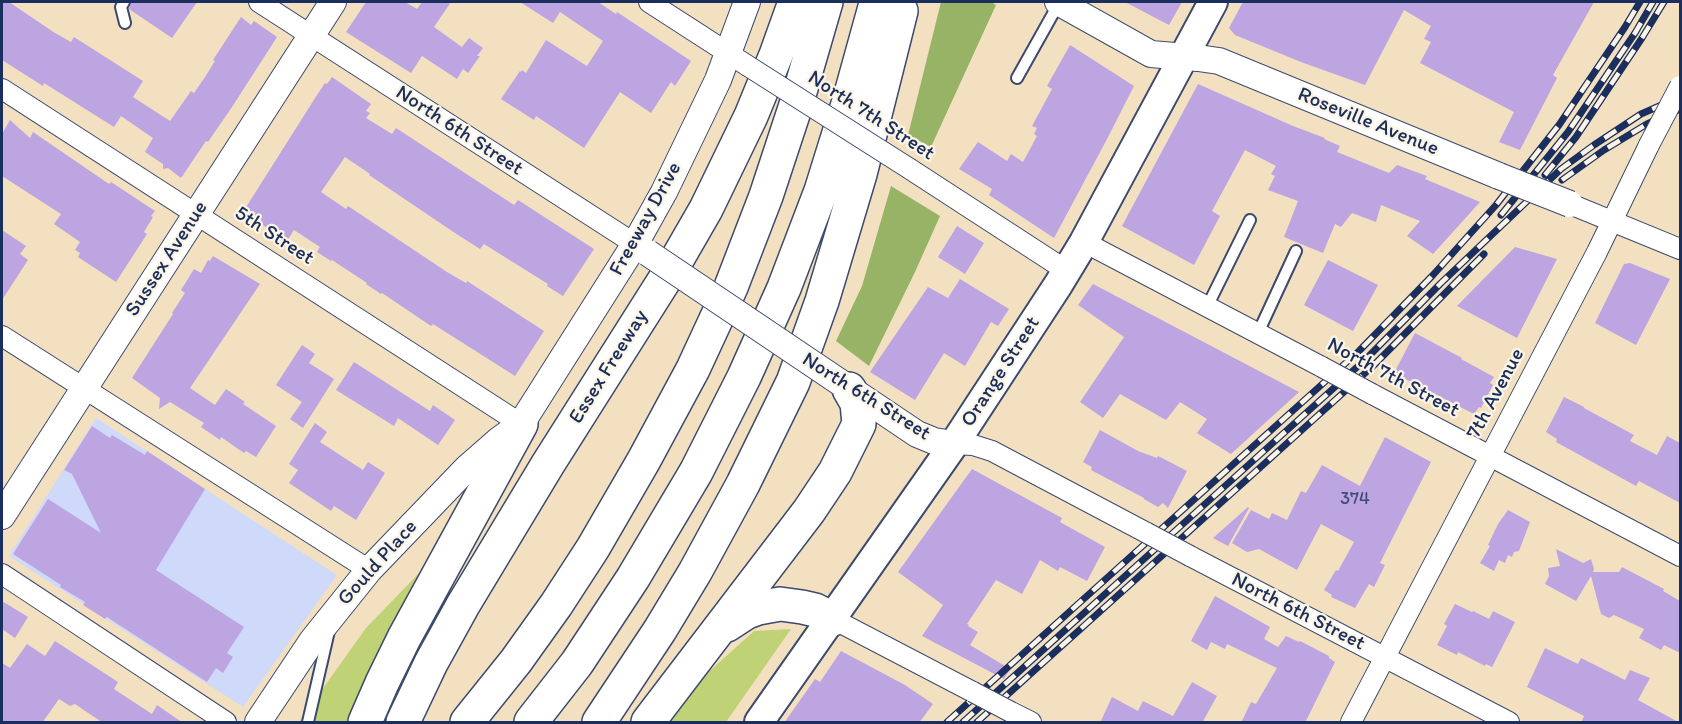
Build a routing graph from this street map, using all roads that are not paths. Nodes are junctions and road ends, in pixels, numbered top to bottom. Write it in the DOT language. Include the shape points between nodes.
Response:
graph roads {
  1 [pos="124,2"];
  2 [pos="259,2"];
  3 [pos="333,2"];
  4 [pos="649,2"];
  5 [pos="747,2"];
  6 [pos="795,2"];
  7 [pos="826,2"];
  8 [pos="880,2"];
  9 [pos="897,2"];
  10 [pos="1058,2"];
  11 [pos="1213,2"];
  12 [pos="124,23"];
  13 [pos="311,35"];
  14 [pos="1183,56"];
  15 [pos="739,59"];
  16 [pos="1017,78"];
  17 [pos="1680,86"];
  18 [pos="2,88"];
  19 [pos="1570,204"];
  20 [pos="196,214"];
  21 [pos="1250,220"];
  22 [pos="1611,221"];
  23 [pos="1084,242"];
  24 [pos="641,249"];
  25 [pos="1680,249"];
  26 [pos="1296,251"];
  27 [pos="1067,271"];
  28 [pos="1207,307"];
  29 [pos="1258,333"];
  30 [pos="2,336"];
  31 [pos="845,386"];
  32 [pos="84,388"];
  33 [pos="521,424"];
  34 [pos="954,444"];
  35 [pos="1490,456"];
  36 [pos="2,516"];
  37 [pos="1680,556"];
  38 [pos="369,570"];
  39 [pos="2,574"];
  40 [pos="333,613"];
  41 [pos="833,619"];
  42 [pos="710,641"];
  43 [pos="1385,657"];
  44 [pos="226,723"];
  45 [pos="258,723"];
  46 [pos="308,723"];
  47 [pos="365,723"];
  48 [pos="403,723"];
  49 [pos="467,723"];
  50 [pos="531,723"];
  51 [pos="599,723"];
  52 [pos="648,723"];
  53 [pos="759,723"];
  54 [pos="1031,723"];
  55 [pos="1351,723"];
  56 [pos="1509,723"];
  1 -- 12 [label="lane"];
  2 -- 13 [label="street, North 6th Street"];
  3 -- 13 [label="street, Sussex Avenue"];
  4 -- 15 [label="street, North 7th Street"];
  5 -- 15 [label="street, Freeway Drive"];
  6 -- 48 [label="highway, Essex Freeway" via="751,116 706,209 463,605"];
  7 -- 49 [label="highway" via="766,196 693,369 593,548 536,634"];
  8 -- 50 [label="highway" via="875,7 821,191 748,368 696,472 633,578 577,663"];
  9 -- 51 [label="highway" via="901,11 860,174 822,301 792,382 700,563"];
  10 -- 14 [label="street, Roseville Avenue" via="1151,54"];
  10 -- 16 [label="lane"];
  11 -- 14 [label="main road, Orange Street"];
  13 -- 20 [label="street, Sussex Avenue"];
  13 -- 24 [label="street, North 6th Street"];
  14 -- 19 [label="street, Roseville Avenue, bridge" via="1219,61"];
  14 -- 23 [label="main road, Orange Street"];
  15 -- 24 [label="street, Freeway Drive" via="705,108"];
  15 -- 27 [label="street, North 7th Street, bridge"];
  17 -- 22 [label="street, 7th Avenue, bridge"];
  18 -- 20 [label="street, 5th Street"];
  19 -- 22 [label="street, Roseville Avenue"];
  20 -- 32 [label="street, Sussex Avenue"];
  20 -- 33 [label="street, 5th Street"];
  21 -- 28 [label="lane"];
  22 -- 25 [label="street, Roseville Avenue"];
  22 -- 35 [label="street, 7th Avenue"];
  23 -- 27 [label="main road, Orange Street"];
  23 -- 28 [label="street, North 7th Street"];
  24 -- 31 [label="street, North 6th Street, bridge"];
  24 -- 33 [label="street, Freeway Drive"];
  26 -- 29 [label="lane"];
  27 -- 34 [label="main road, Orange Street"];
  28 -- 29 [label="street, North 7th Street"];
  29 -- 35 [label="street, North 7th Street, bridge"];
  30 -- 32 [label="street"];
  31 -- 34 [label="street, North 6th Street" via="917,434"];
  31 -- 42 [label="highway" via="857,403 860,424 844,457 809,511"];
  32 -- 36 [label="street, Sussex Avenue"];
  32 -- 38 [label="street"];
  33 -- 38 [label="street, Gould Place" via="467,468"];
  33 -- 47 [label="highway" via="404,638"];
  34 -- 41 [label="main road, Orange Street"];
  34 -- 43 [label="street, North 6th Street, bridge" via="992,451"];
  35 -- 37 [label="street, North 7th Street"];
  35 -- 43 [label="street, 7th Avenue"];
  38 -- 40 [label="street, Gould Place"];
  39 -- 44 [label="street"];
  40 -- 45 [label="street, Gould Place"];
  40 -- 46 [label="lane"];
  41 -- 42 [label="highway" via="791,604 769,606 747,612"];
  41 -- 53 [label="main road, Orange Street"];
  41 -- 54 [label="street, bridge"];
  42 -- 52 [label="highway"];
  43 -- 55 [label="street, 7th Avenue"];
  43 -- 56 [label="street, North 6th Street"];
}
